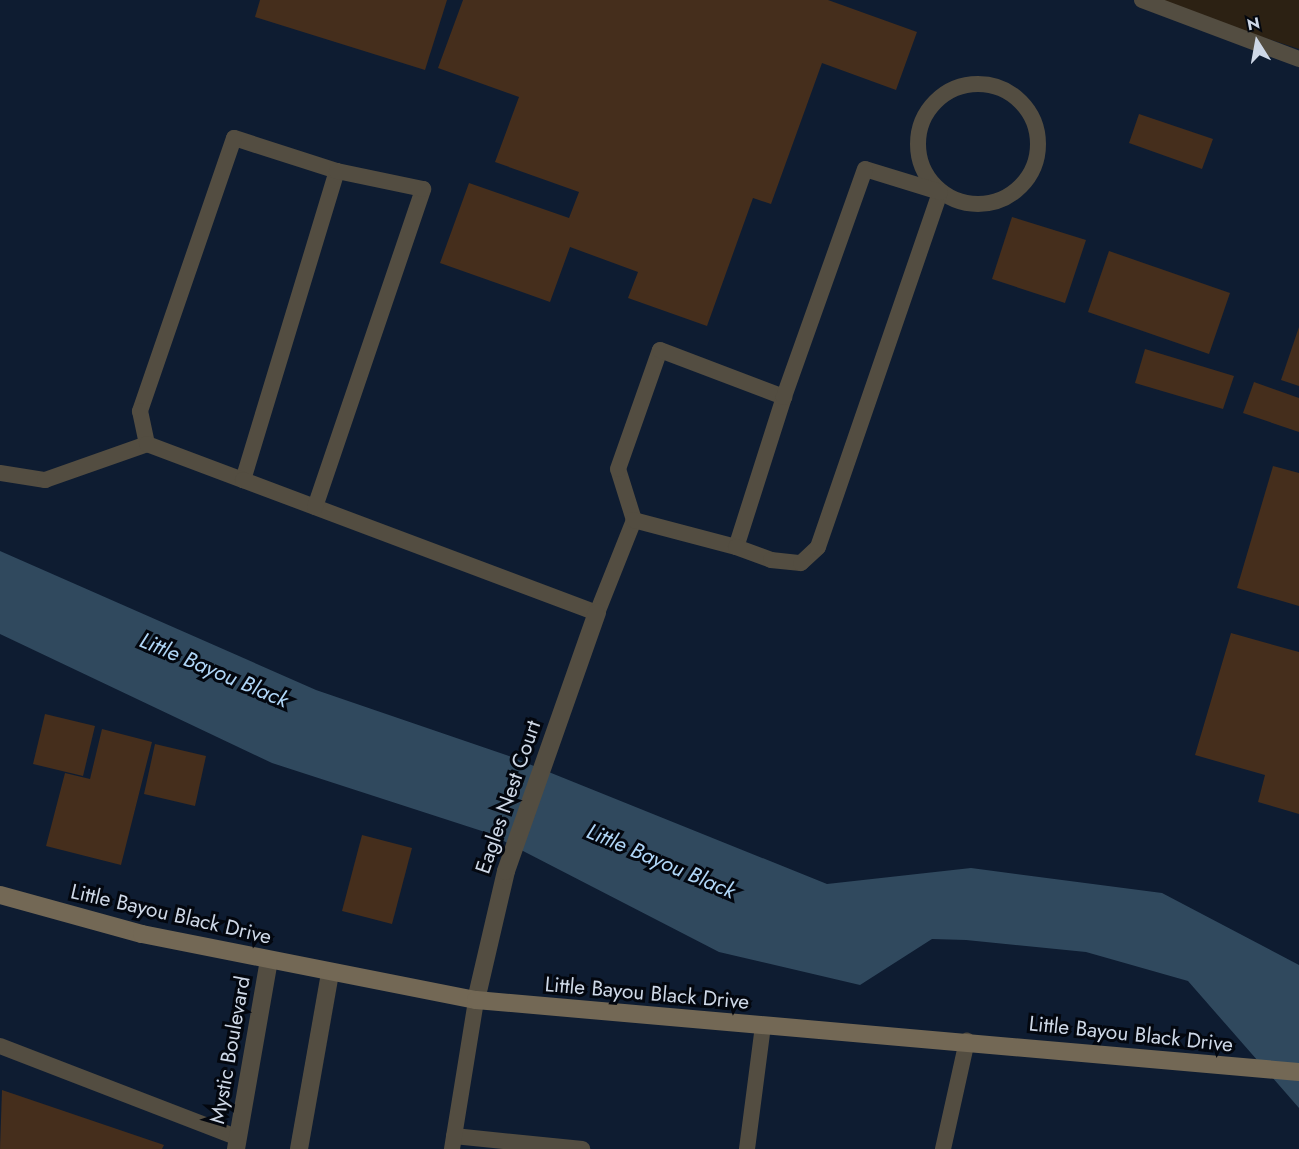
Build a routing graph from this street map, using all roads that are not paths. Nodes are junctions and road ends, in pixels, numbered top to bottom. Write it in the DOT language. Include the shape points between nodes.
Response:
graph roads {
  1 [pos="1142,0"];
  2 [pos="1299,59"];
  3 [pos="337,171"];
  4 [pos="940,192"];
  5 [pos="784,397"];
  6 [pos="147,444"];
  7 [pos="0,473"];
  8 [pos="243,480"];
  9 [pos="315,507"];
  10 [pos="634,520"];
  11 [pos="736,547"];
  12 [pos="597,612"];
  13 [pos="0,895"];
  14 [pos="269,960"];
  15 [pos="330,973"];
  16 [pos="476,1000"];
  17 [pos="763,1025"];
  18 [pos="968,1041"];
  19 [pos="0,1046"];
  20 [pos="1299,1072"];
  21 [pos="453,1142"];
  22 [pos="237,1143"];
  23 [pos="499,1145"];
  24 [pos="532,1146"];
  25 [pos="299,1149"];
  26 [pos="574,1149"];
  27 [pos="747,1149"];
  28 [pos="944,1149"];
  1 -- 2 [label="lane"];
  3 -- 6 [label="lane" via="234,138 140,411"];
  3 -- 8 [label="lane"];
  3 -- 9 [label="lane" via="423,189"];
  4 -- 4 [label="lane" via="980,204 1018,189 1038,153 1038,131 1016,96 999,87 962,85 930,106 916,141 927,177"];
  4 -- 5 [label="lane" via="865,169"];
  4 -- 11 [label="lane" via="818,547 801,563 771,560"];
  5 -- 10 [label="lane" via="660,350 618,469"];
  5 -- 11 [label="lane"];
  6 -- 7 [label="lane" via="45,480"];
  6 -- 8 [label="lane"];
  8 -- 9 [label="lane"];
  9 -- 12 [label="lane"];
  10 -- 11 [label="lane"];
  10 -- 12 [label="lane"];
  12 -- 16 [label="street, Eagles Nest Court" via="506,872"];
  13 -- 14 [label="main road, Little Bayou Black Drive" via="142,934"];
  14 -- 15 [label="main road, Little Bayou Black Drive"];
  14 -- 22 [label="street, Mystic Boulevard"];
  15 -- 16 [label="main road, Little Bayou Black Drive"];
  15 -- 25 [label="street"];
  16 -- 17 [label="main road, Little Bayou Black Drive"];
  16 -- 21 [label="lane"];
  17 -- 18 [label="main road, Little Bayou Black Drive"];
  17 -- 27 [label="lane"];
  18 -- 20 [label="main road, Little Bayou Black Drive"];
  18 -- 28 [label="lane"];
  19 -- 22 [label="lane"];
  21 -- 23 [label="lane"];
  23 -- 24 [label="lane"];
  24 -- 26 [label="lane"];
}
